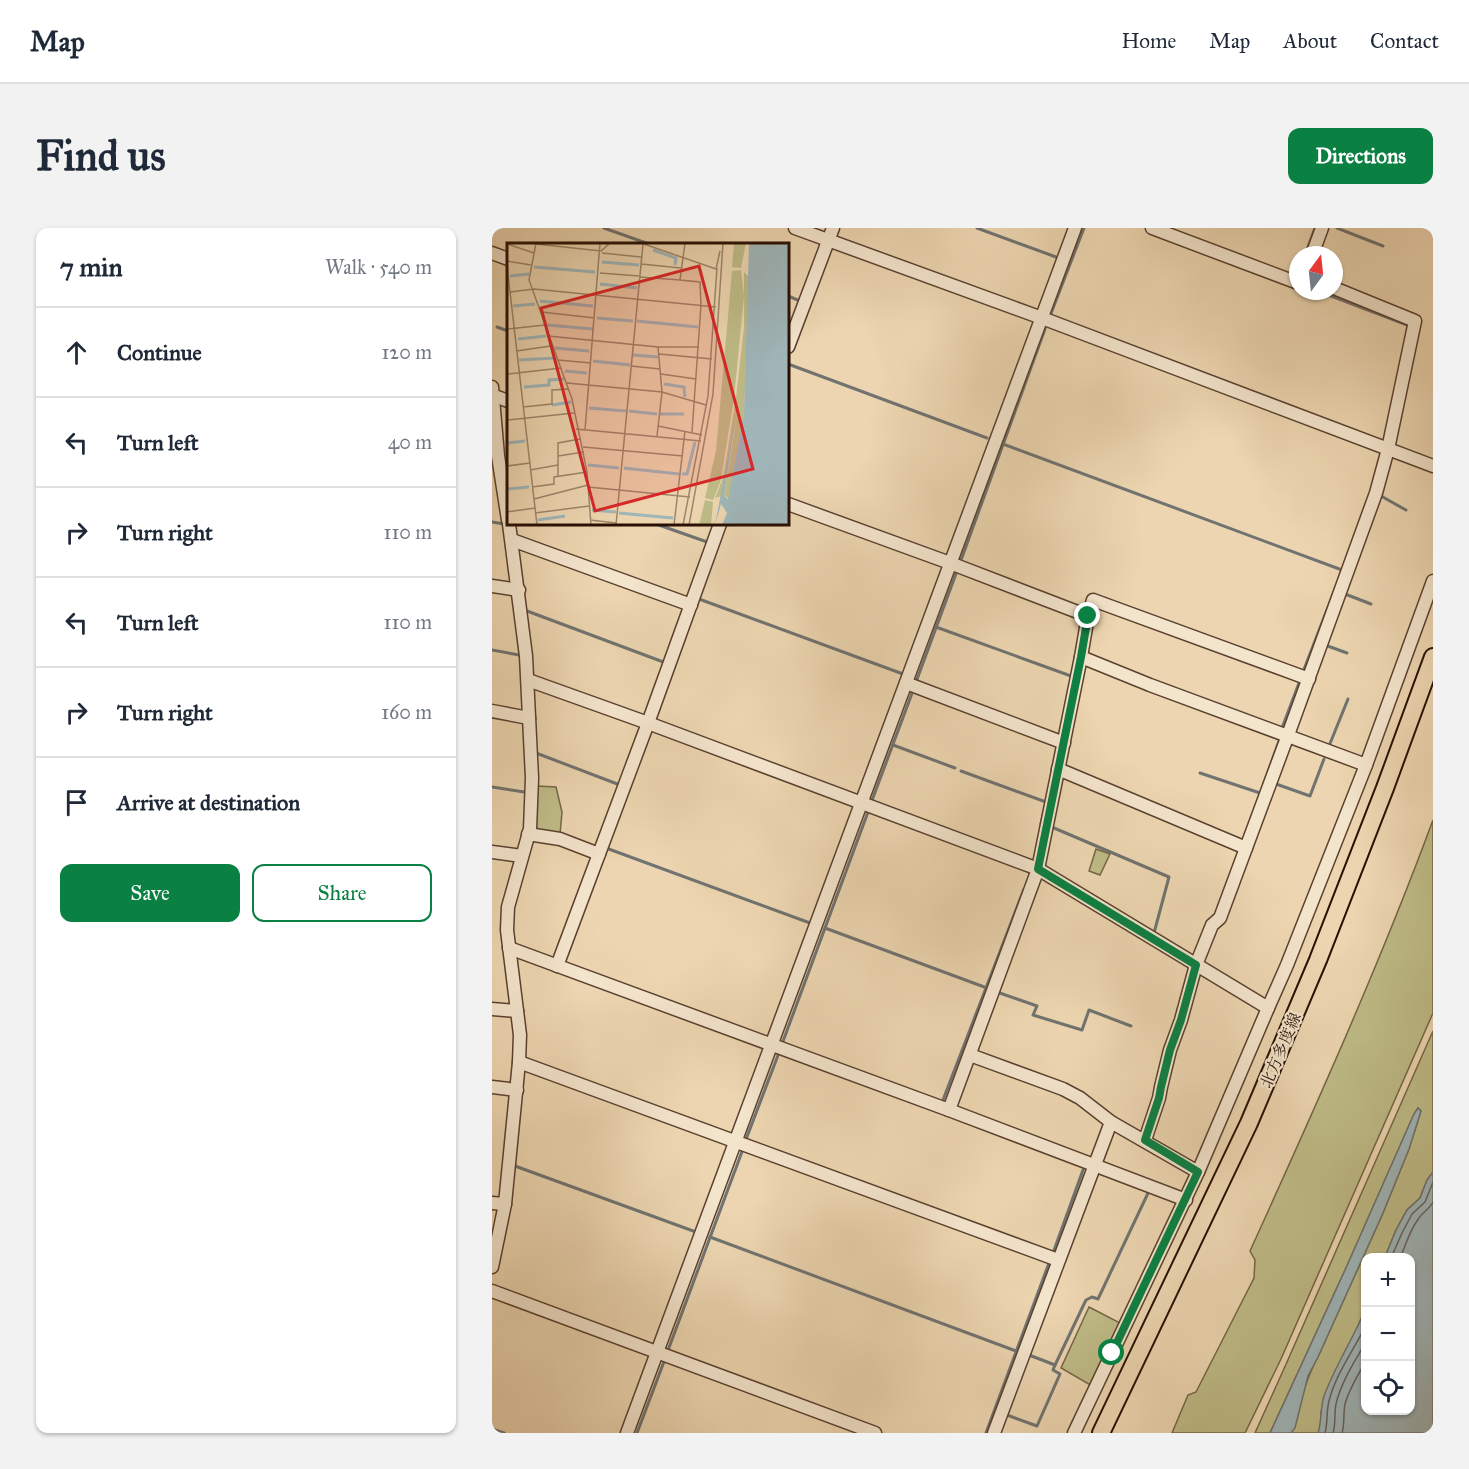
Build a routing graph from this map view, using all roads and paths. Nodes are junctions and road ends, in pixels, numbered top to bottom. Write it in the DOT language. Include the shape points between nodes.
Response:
graph roads {
  1 [pos="795,228"];
  2 [pos="833,228"];
  3 [pos="1075,228"];
  4 [pos="1152,228"];
  5 [pos="1322,228"];
  6 [pos="829,240"];
  7 [pos="1315,246"];
  8 [pos="492,253"];
  9 [pos="507,259"];
  10 [pos="1289,280"];
  11 [pos="1343,292"];
  12 [pos="1042,318"];
  13 [pos="789,344"];
  14 [pos="492,387"];
  15 [pos="492,395"];
  16 [pos="507,401"];
  17 [pos="1388,449"];
  18 [pos="495,456"];
  19 [pos="1433,466"];
  20 [pos="789,504"];
  21 [pos="507,513"];
  22 [pos="510,525"];
  23 [pos="720,525"];
  24 [pos="512,540"];
  25 [pos="950,563"];
  26 [pos="1433,581"];
  27 [pos="492,586"];
  28 [pos="519,590"];
  29 [pos="691,604"];
  30 [pos="1088,616"];
  31 [pos="1081,657"];
  32 [pos="1433,657"];
  33 [pos="1309,679"];
  34 [pos="528,680"];
  35 [pos="911,685"];
  36 [pos="492,711"];
  37 [pos="530,718"];
  38 [pos="648,723"];
  39 [pos="1288,735"];
  40 [pos="1064,743"];
  41 [pos="1366,765"];
  42 [pos="1058,769"];
  43 [pos="861,803"];
  44 [pos="528,834"];
  45 [pos="1246,848"];
  46 [pos="492,852"];
  47 [pos="599,854"];
  48 [pos="522,856"];
  49 [pos="1038,869"];
  50 [pos="509,948"];
  51 [pos="1196,965"];
  52 [pos="557,966"];
  53 [pos="1268,1008"];
  54 [pos="492,1009"];
  55 [pos="517,1011"];
  56 [pos="778,1047"];
  57 [pos="970,1055"];
  58 [pos="519,1062"];
  59 [pos="492,1087"];
  60 [pos="517,1090"];
  61 [pos="949,1110"];
  62 [pos="1111,1122"];
  63 [pos="1145,1140"];
  64 [pos="741,1144"];
  65 [pos="1096,1166"];
  66 [pos="1198,1172"];
  67 [pos="1185,1200"];
  68 [pos="498,1204"];
  69 [pos="1058,1260"];
  70 [pos="492,1267"];
  71 [pos="492,1291"];
  72 [pos="664,1355"];
  73 [pos="627,1433"];
  74 [pos="875,1433"];
  75 [pos="994,1433"];
  76 [pos="1074,1433"];
  77 [pos="1101,1433"];
  1 -- 6 [label="street"];
  2 -- 6 [label="street"];
  3 -- 12 [label="street"];
  4 -- 10 [label="street"];
  5 -- 7 [label="street"];
  6 -- 12 [label="street"];
  6 -- 13 [label="street"];
  8 -- 9 [label="street"];
  11 -- 17 [label="street" via="1415,321"];
  12 -- 17 [label="street"];
  12 -- 25 [label="street"];
  14 -- 15 [label="street"];
  15 -- 16 [label="street"];
  15 -- 18 [label="street"];
  17 -- 19 [label="street"];
  17 -- 33 [label="street"];
  18 -- 21 [label="street"];
  20 -- 25 [label="street"];
  22 -- 24 [label="street"];
  23 -- 29 [label="street"];
  24 -- 28 [label="street"];
  24 -- 29 [label="street"];
  25 -- 30 [label="street"];
  25 -- 35 [label="street"];
  26 -- 41 [label="street"];
  27 -- 28 [label="street"];
  28 -- 34 [label="street"];
  29 -- 38 [label="street"];
  30 -- 31 [label="street"];
  30 -- 33 [label="street" via="1093,600"];
  31 -- 39 [label="street"];
  31 -- 40 [label="street"];
  32 -- 77 [label="main road, 北方多度線" via="1318,960 1249,1123"];
  33 -- 39 [label="street"];
  34 -- 37 [label="street"];
  34 -- 38 [label="street"];
  35 -- 40 [label="street"];
  35 -- 43 [label="street"];
  36 -- 37 [label="street"];
  37 -- 44 [label="street" via="532,778"];
  38 -- 43 [label="street"];
  38 -- 47 [label="street"];
  39 -- 41 [label="street"];
  39 -- 45 [label="street"];
  40 -- 42 [label="street"];
  41 -- 53 [label="street"];
  42 -- 45 [label="street"];
  42 -- 49 [label="street"];
  43 -- 49 [label="street"];
  43 -- 56 [label="street"];
  44 -- 47 [label="street" via="560,839"];
  44 -- 48 [label="street"];
  45 -- 51 [label="street" via="1220,918 1212,925"];
  46 -- 48 [label="street"];
  47 -- 52 [label="street"];
  48 -- 50 [label="street" via="508,907"];
  49 -- 51 [label="street"];
  49 -- 57 [label="street"];
  50 -- 52 [label="street"];
  50 -- 55 [label="street"];
  51 -- 53 [label="street"];
  51 -- 63 [label="street"];
  52 -- 56 [label="street"];
  53 -- 66 [label="street"];
  54 -- 55 [label="street"];
  55 -- 58 [label="street"];
  56 -- 61 [label="street"];
  56 -- 64 [label="street"];
  57 -- 61 [label="street"];
  57 -- 62 [label="street" via="1063,1089"];
  58 -- 60 [label="street"];
  58 -- 64 [label="street"];
  59 -- 60 [label="street"];
  60 -- 68 [label="street"];
  61 -- 65 [label="street"];
  62 -- 63 [label="street"];
  62 -- 65 [label="street"];
  63 -- 66 [label="street"];
  64 -- 69 [label="street"];
  64 -- 72 [label="street"];
  65 -- 67 [label="street"];
  65 -- 69 [label="street"];
  66 -- 67 [label="street"];
  67 -- 76 [label="street"];
  68 -- 70 [label="street"];
  69 -- 75 [label="street"];
  71 -- 72 [label="street"];
  72 -- 73 [label="street"];
  72 -- 74 [label="street"];
}
